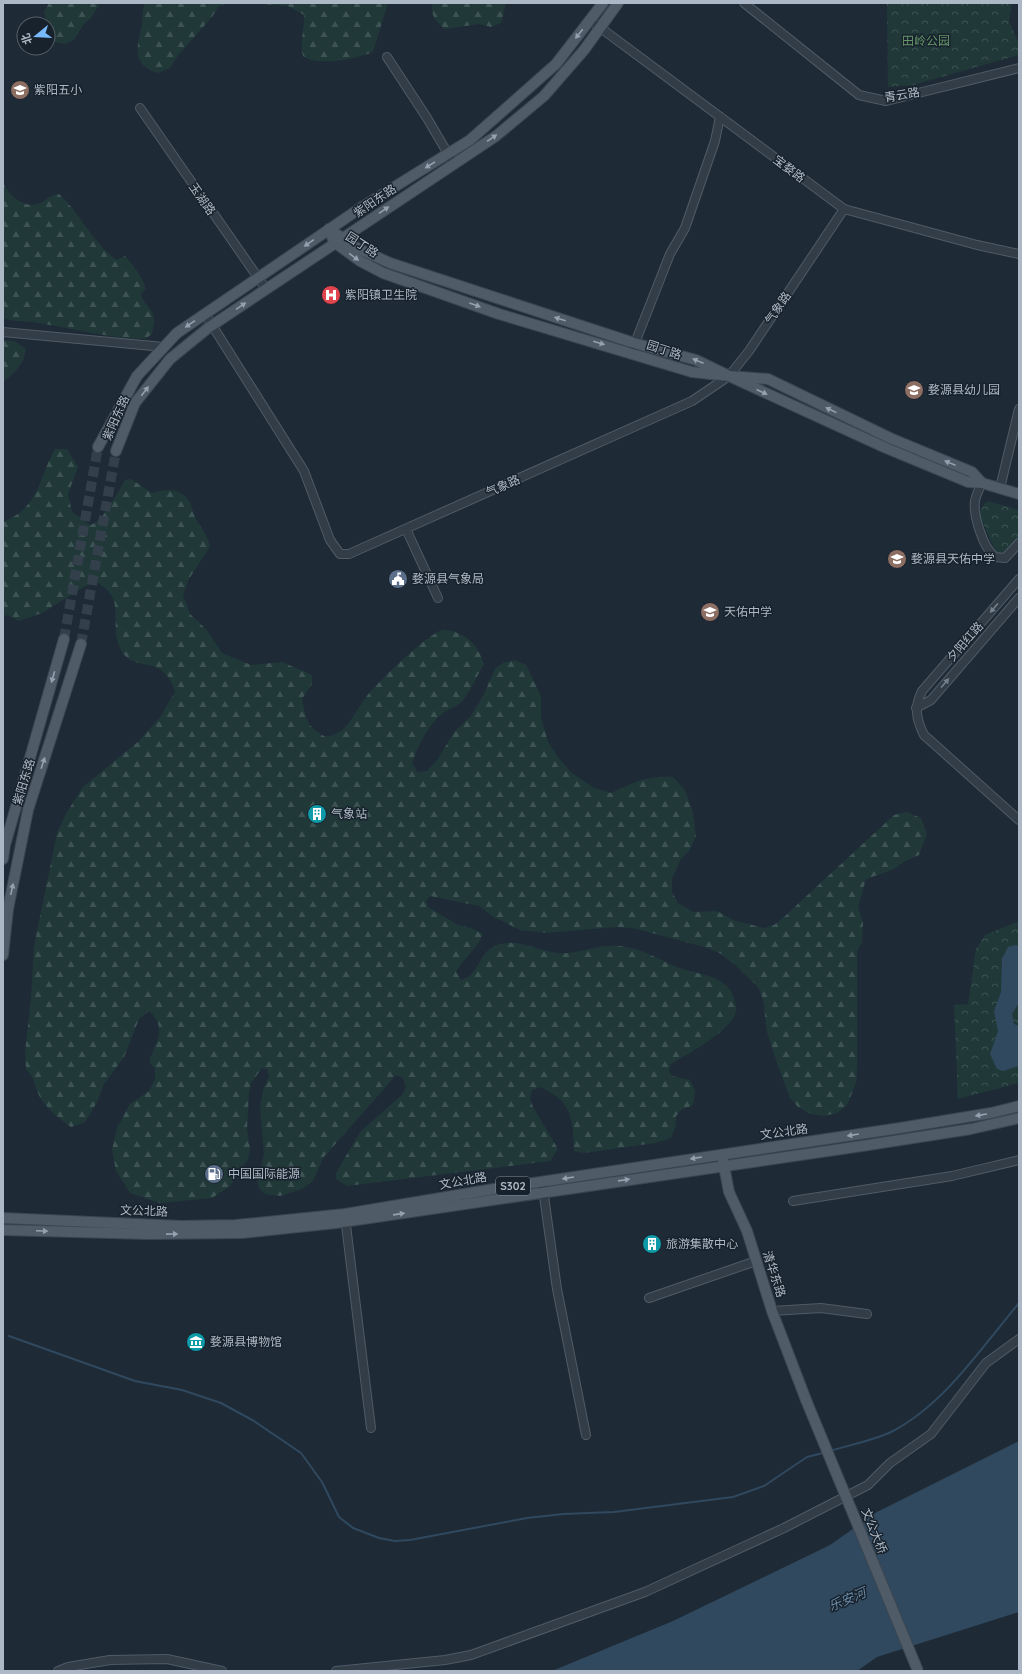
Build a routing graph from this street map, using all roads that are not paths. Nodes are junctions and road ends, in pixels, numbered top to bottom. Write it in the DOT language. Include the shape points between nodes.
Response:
graph roads {
  1 [pos="603,3"];
  2 [pos="618,3"];
  3 [pos="744,3"];
  4 [pos="590,20"];
  5 [pos="600,28"];
  6 [pos="387,57"];
  7 [pos="1019,68"];
  8 [pos="140,108"];
  9 [pos="720,117"];
  10 [pos="448,154"];
  11 [pos="454,164"];
  12 [pos="844,210"];
  13 [pos="329,229"];
  14 [pos="339,240"];
  15 [pos="1019,254"];
  16 [pos="258,278"];
  17 [pos="266,289"];
  18 [pos="205,314"];
  19 [pos="213,324"];
  20 [pos="3,332"];
  21 [pos="164,347"];
  22 [pos="633,348"];
  23 [pos="729,376"];
  24 [pos="1019,408"];
  25 [pos="98,447"];
  26 [pos="116,451"];
  27 [pos="982,483"];
  28 [pos="1000,488"];
  29 [pos="1019,494"];
  30 [pos="406,529"];
  31 [pos="1019,543"];
  32 [pos="1019,579"];
  33 [pos="438,598"];
  34 [pos="1019,598"];
  35 [pos="64,639"];
  36 [pos="81,644"];
  37 [pos="916,708"];
  38 [pos="1019,820"];
  39 [pos="3,859"];
  40 [pos="3,955"];
  41 [pos="1019,1106"];
  42 [pos="1019,1118"];
  43 [pos="721,1154"];
  44 [pos="1019,1160"];
  45 [pos="724,1166"];
  46 [pos="542,1182"];
  47 [pos="543,1192"];
  48 [pos="793,1201"];
  49 [pos="3,1218"];
  50 [pos="345,1218"];
  51 [pos="3,1230"];
  52 [pos="756,1261"];
  53 [pos="649,1298"];
  54 [pos="772,1311"];
  55 [pos="867,1314"];
  56 [pos="1019,1339"];
  57 [pos="806,1400"];
  58 [pos="370,1428"];
  59 [pos="586,1435"];
  60 [pos="58,1671"];
  61 [pos="222,1671"];
  62 [pos="336,1671"];
  63 [pos="918,1671"];
  1 -- 4 [label="main road, 紫阳东路"];
  2 -- 5 [label="main road, 紫阳东路"];
  3 -- 7 [label="street, 青云路" via="859,95 886,101"];
  4 -- 5 [label="street, 宝婺路"];
  4 -- 10 [label="main road, 紫阳东路, one-way" via="556,64 470,140"];
  5 -- 9 [label="street, 宝婺路"];
  11 -- 5 [label="main road, 紫阳东路, one-way" via="496,136 544,96"];
  6 -- 10 [label="street"];
  8 -- 16 [label="street, 玉湖路"];
  9 -- 12 [label="street, 宝婺路"];
  9 -- 22 [label="street" via="716,141 685,228 670,254"];
  10 -- 11 [label="street"];
  10 -- 13 [label="main road, 紫阳东路, one-way"];
  14 -- 11 [label="main road, 紫阳东路, one-way"];
  12 -- 15 [label="street, 宝婺路"];
  12 -- 23 [label="street, 气象路" via="749,351"];
  13 -- 14 [label="main road, 园丁路"];
  13 -- 16 [label="main road, 紫阳东路, one-way"];
  14 -- 17 [label="main road, 紫阳东路"];
  22 -- 14 [label="main road, 园丁路, one-way" via="390,263"];
  14 -- 22 [label="main road, 园丁路, one-way" via="360,261 383,273 499,314"];
  16 -- 17 [label="street, 玉湖路"];
  16 -- 18 [label="main road, 紫阳东路"];
  19 -- 17 [label="main road, 紫阳东路, one-way"];
  18 -- 19 [label="street, 气象路"];
  18 -- 21 [label="main road, 紫阳东路, one-way" via="177,333"];
  26 -- 19 [label="main road, 紫阳东路, one-way" via="135,403 170,359"];
  19 -- 30 [label="street, 气象路" via="304,471 330,540 340,554 349,554"];
  20 -- 21 [label="street"];
  21 -- 25 [label="main road, 紫阳东路" via="137,376"];
  22 -- 23 [label="main road, 园丁路" via="692,372"];
  23 -- 27 [label="main road, 园丁路" via="886,448 968,482"];
  23 -- 30 [label="street, 气象路" via="692,401"];
  24 -- 28 [label="street"];
  27 -- 28 [label="main road, 园丁路"];
  27 -- 31 [label="street" via="975,500 975,510 989,551 995,557 1005,558"];
  28 -- 29 [label="main road, 园丁路"];
  30 -- 33 [label="street"];
  32 -- 37 [label="street, 夕阳红路, one-way" via="922,691"];
  37 -- 34 [label="street, 夕阳红路, one-way" via="931,700"];
  35 -- 39 [label="main road, 紫阳东路, one-way"];
  40 -- 36 [label="main road, 紫阳东路, one-way" via="8,909 28,810"];
  37 -- 38 [label="street" via="917,722 924,735"];
  41 -- 43 [label="main road, 文公北路 / S302, one-way" via="913,1126"];
  42 -- 45 [label="main road, 文公北路 / S302" via="956,1131"];
  43 -- 45 [label="main road, 清华东路"];
  43 -- 46 [label="main road, 文公北路 / S302, one-way"];
  44 -- 48 [label="street" via="952,1176"];
  47 -- 45 [label="main road, 文公北路 / S302, one-way"];
  45 -- 52 [label="main road, 清华东路" via="729,1192 747,1232"];
  46 -- 47 [label="street"];
  46 -- 50 [label="main road, 文公北路 / S302"];
  50 -- 47 [label="main road, 文公北路 / S302, one-way"];
  47 -- 59 [label="street" via="557,1289"];
  49 -- 50 [label="main road, 文公北路 / S302" via="182,1226"];
  51 -- 50 [label="main road, 文公北路 / S302, one-way" via="148,1234 234,1233"];
  50 -- 58 [label="street"];
  52 -- 53 [label="street"];
  52 -- 54 [label="main road, 清华东路"];
  54 -- 55 [label="street" via="821,1308"];
  54 -- 57 [label="main road, 清华东路"];
  56 -- 62 [label="street" via="986,1363 931,1434 890,1463 868,1485 784,1528 645,1592 471,1655"];
  57 -- 63 [label="main road, 文公大桥, bridge"];
  60 -- 61 [label="street" via="110,1660 167,1659"];
}
